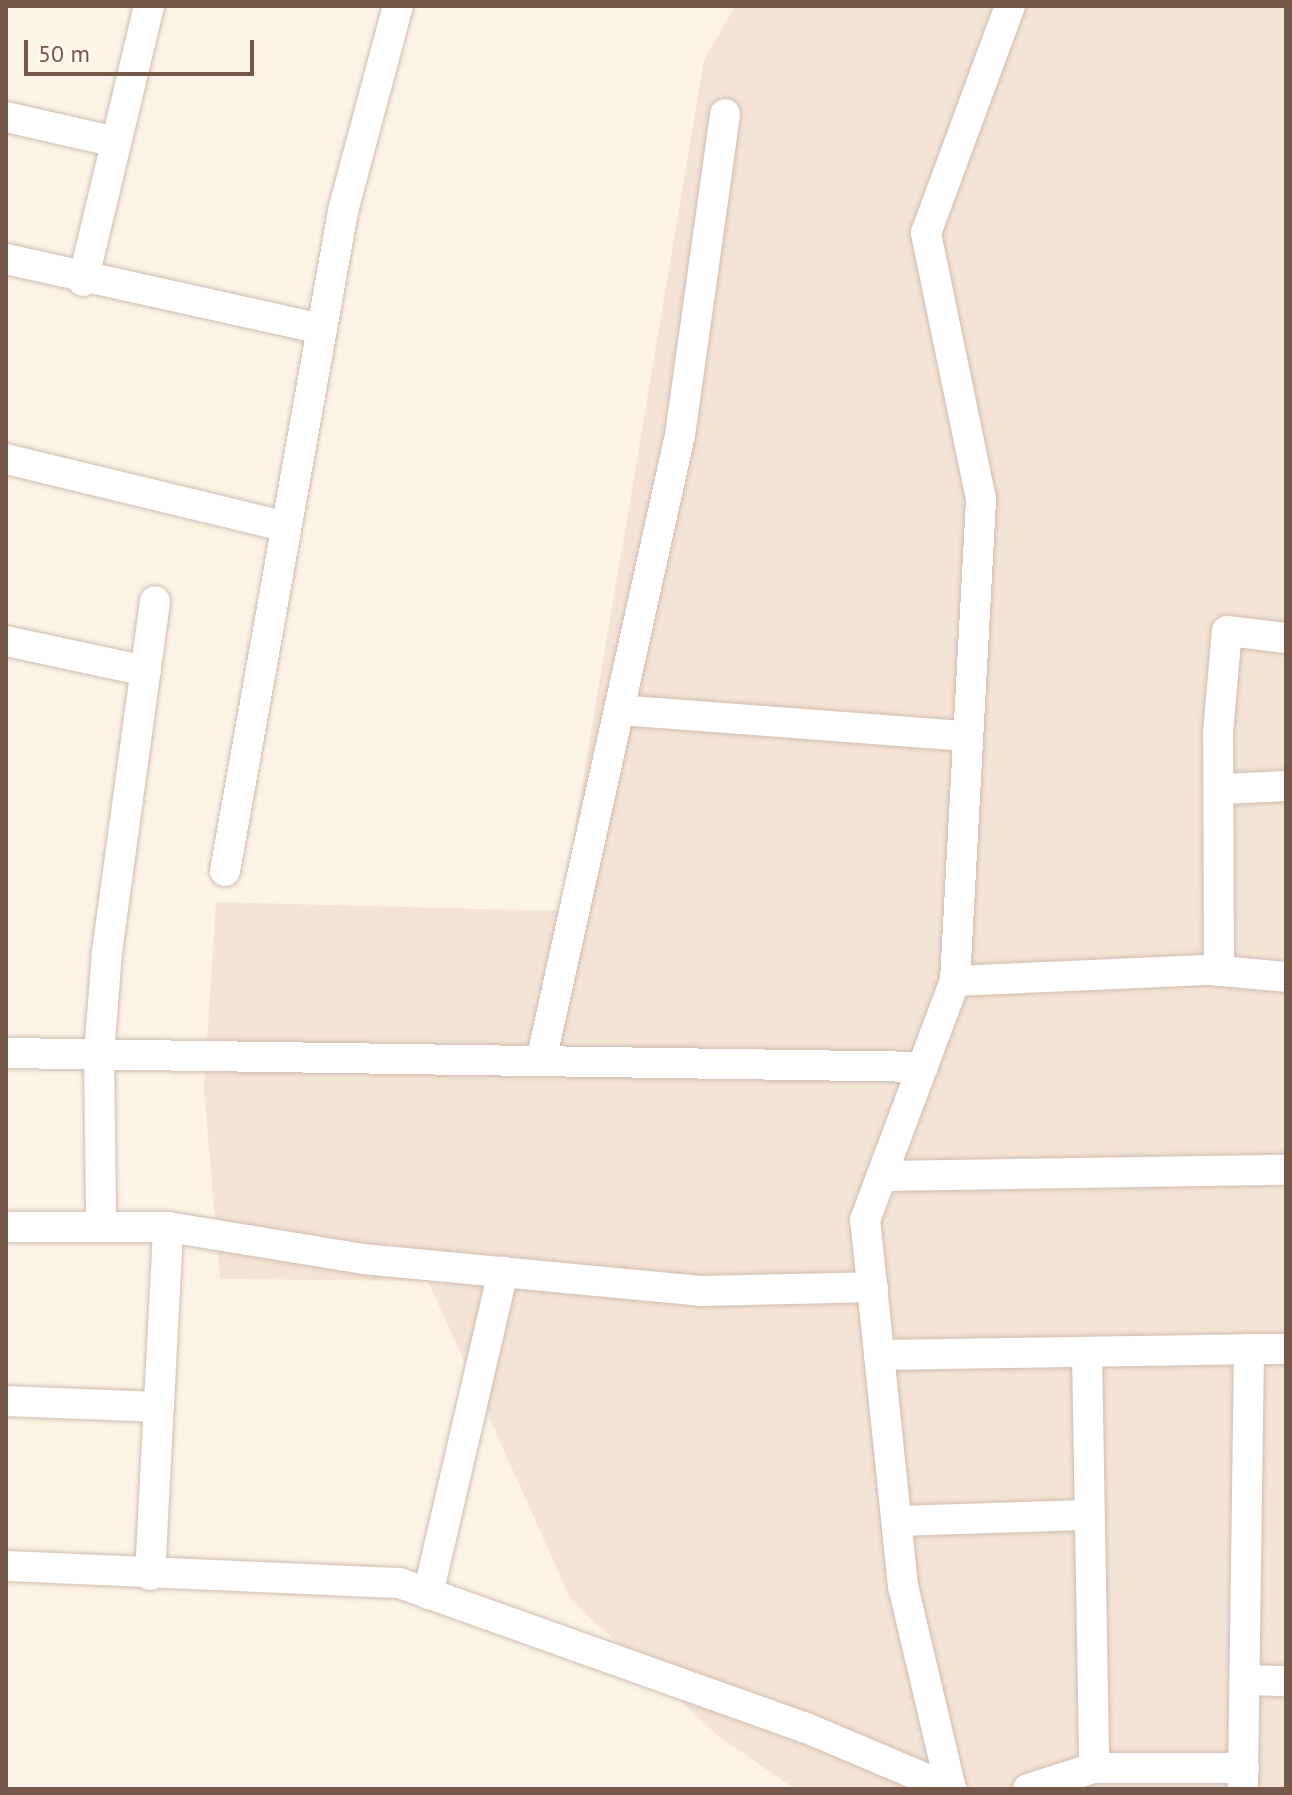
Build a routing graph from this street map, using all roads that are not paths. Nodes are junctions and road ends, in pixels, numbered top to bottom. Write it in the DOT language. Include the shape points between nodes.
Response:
graph roads {
  1 [pos="149,6"];
  2 [pos="398,6"];
  3 [pos="1010,6"];
  4 [pos="725,114"];
  5 [pos="6,117"];
  6 [pos="116,142"];
  7 [pos="6,259"];
  8 [pos="84,278"];
  9 [pos="321,329"];
  10 [pos="6,459"];
  11 [pos="283,526"];
  12 [pos="155,601"];
  13 [pos="1286,638"];
  14 [pos="6,641"];
  15 [pos="146,671"];
  16 [pos="619,710"];
  17 [pos="968,736"];
  18 [pos="1286,786"];
  19 [pos="1223,789"];
  20 [pos="225,871"];
  21 [pos="1219,971"];
  22 [pos="1286,977"];
  23 [pos="955,981"];
  24 [pos="6,1053"];
  25 [pos="99,1054"];
  26 [pos="541,1061"];
  27 [pos="923,1067"];
  28 [pos="1286,1170"];
  29 [pos="882,1176"];
  30 [pos="101,1212"];
  31 [pos="6,1227"];
  32 [pos="168,1227"];
  33 [pos="503,1272"];
  34 [pos="873,1287"];
  35 [pos="1249,1349"];
  36 [pos="1286,1349"];
  37 [pos="1087,1352"];
  38 [pos="879,1355"];
  39 [pos="6,1401"];
  40 [pos="159,1407"];
  41 [pos="1086,1515"];
  42 [pos="897,1521"];
  43 [pos="6,1566"];
  44 [pos="150,1575"];
  45 [pos="428,1594"];
  46 [pos="1250,1680"];
  47 [pos="1286,1681"];
  48 [pos="1094,1768"];
  49 [pos="1244,1779"];
  50 [pos="951,1789"];
  51 [pos="1028,1789"];
  1 -- 6 [label="street"];
  2 -- 9 [label="street" via="343,211"];
  3 -- 17 [label="street" via="926,233 981,499"];
  4 -- 16 [label="street" via="680,435"];
  5 -- 6 [label="street"];
  6 -- 8 [label="street"];
  7 -- 8 [label="street"];
  8 -- 9 [label="street"];
  9 -- 11 [label="street"];
  10 -- 11 [label="street"];
  11 -- 20 [label="street"];
  12 -- 15 [label="street"];
  13 -- 19 [label="street" via="1227,631 1218,733"];
  14 -- 15 [label="street"];
  15 -- 25 [label="street" via="118,841"];
  16 -- 17 [label="street"];
  16 -- 26 [label="street"];
  17 -- 23 [label="street"];
  18 -- 19 [label="street"];
  19 -- 21 [label="street"];
  21 -- 22 [label="street"];
  21 -- 23 [label="street"];
  23 -- 27 [label="street"];
  24 -- 25 [label="street"];
  25 -- 26 [label="street"];
  25 -- 30 [label="street"];
  26 -- 27 [label="street"];
  27 -- 29 [label="street"];
  28 -- 29 [label="street"];
  29 -- 34 [label="street" via="865,1220"];
  31 -- 32 [label="street"];
  32 -- 33 [label="street"];
  32 -- 40 [label="street"];
  33 -- 34 [label="street" via="700,1291"];
  33 -- 45 [label="street"];
  34 -- 38 [label="street"];
  35 -- 36 [label="street"];
  35 -- 37 [label="street"];
  35 -- 46 [label="street"];
  37 -- 38 [label="street"];
  37 -- 41 [label="street"];
  38 -- 42 [label="street"];
  39 -- 40 [label="street"];
  40 -- 44 [label="street"];
  41 -- 42 [label="street"];
  41 -- 48 [label="street"];
  42 -- 50 [label="street" via="903,1586"];
  43 -- 44 [label="street"];
  44 -- 45 [label="street" via="399,1583"];
  45 -- 50 [label="street" via="804,1727"];
  46 -- 47 [label="street"];
  46 -- 49 [label="street"];
  48 -- 49 [label="street"];
  48 -- 51 [label="street"];
}
